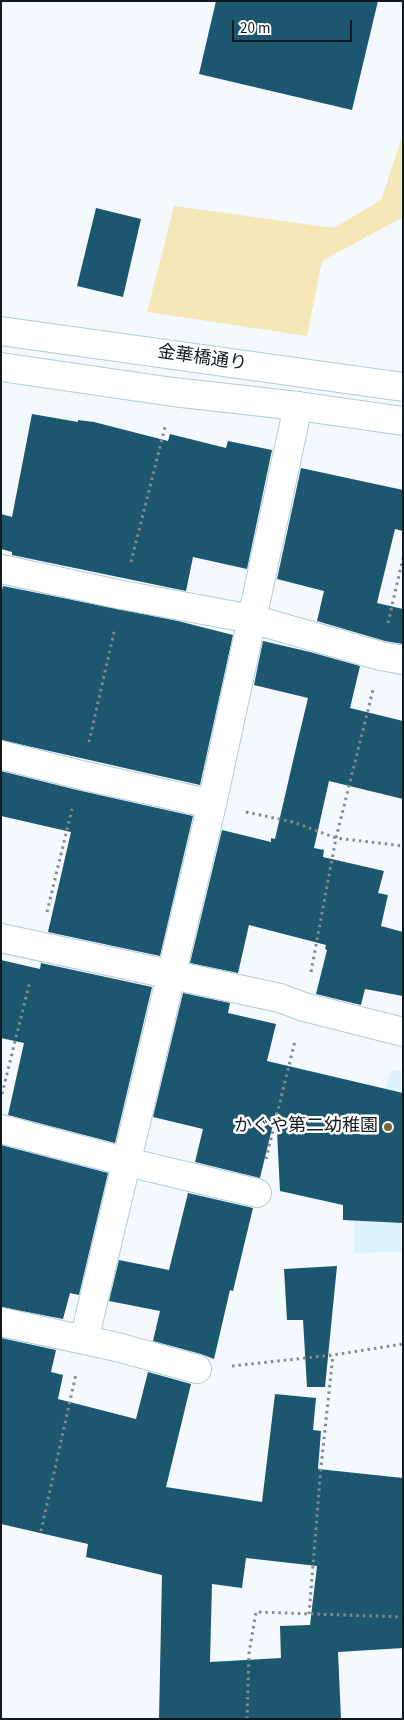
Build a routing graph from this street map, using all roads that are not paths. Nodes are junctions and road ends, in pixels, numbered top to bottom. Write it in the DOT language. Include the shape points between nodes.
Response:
graph roads {
  1 [pos="1,331"];
  2 [pos="1,367"];
  3 [pos="403,387"];
  4 [pos="298,406"];
  5 [pos="403,420"];
  6 [pos="1,569"];
  7 [pos="252,619"];
  8 [pos="392,658"];
  9 [pos="1,754"];
  10 [pos="212,804"];
  11 [pos="1,938"];
  12 [pos="172,975"];
  13 [pos="403,1032"];
  14 [pos="1,1129"];
  15 [pos="127,1162"];
  16 [pos="257,1193"];
  17 [pos="1,1322"];
  18 [pos="84,1340"];
  19 [pos="197,1369"];
  1 -- 3 [label="street, 金華橋通り"];
  2 -- 4 [label="street, 金華橋通り"];
  4 -- 5 [label="street, 金華橋通り"];
  4 -- 7 [label="street"];
  6 -- 7 [label="street"];
  7 -- 8 [label="street"];
  7 -- 10 [label="street"];
  9 -- 10 [label="street"];
  10 -- 12 [label="street"];
  11 -- 12 [label="street"];
  12 -- 13 [label="street" via="280,998"];
  12 -- 15 [label="street"];
  14 -- 15 [label="street"];
  15 -- 16 [label="street"];
  15 -- 18 [label="street"];
  17 -- 18 [label="street"];
  18 -- 19 [label="street"];
}
